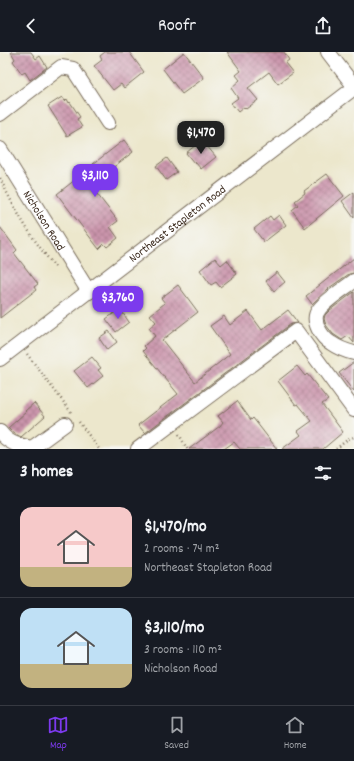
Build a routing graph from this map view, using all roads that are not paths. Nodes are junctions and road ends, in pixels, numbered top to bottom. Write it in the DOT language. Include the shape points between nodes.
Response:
graph roads {
  1 [pos="328,52"];
  2 [pos="354,87"];
  3 [pos="0,114"];
  4 [pos="108,123"];
  5 [pos="0,150"];
  6 [pos="354,281"];
  7 [pos="89,292"];
  8 [pos="354,353"];
  9 [pos="0,359"];
  10 [pos="354,410"];
  11 [pos="65,424"];
  12 [pos="0,432"];
  13 [pos="138,449"];
  1 -- 2 [label="street"];
  2 -- 7 [label="street, Northeast Stapleton Road"];
  3 -- 4 [label="street" via="61,67 66,67 73,69"];
  5 -- 7 [label="street, Nicholson Road"];
  6 -- 8 [label="street" via="321,307 315,319 329,342"];
  7 -- 9 [label="street, Northeast Stapleton Road"];
  10 -- 13 [label="street" via="296,331"];
  11 -- 12 [label="street" via="32,448 16,445"];
}
